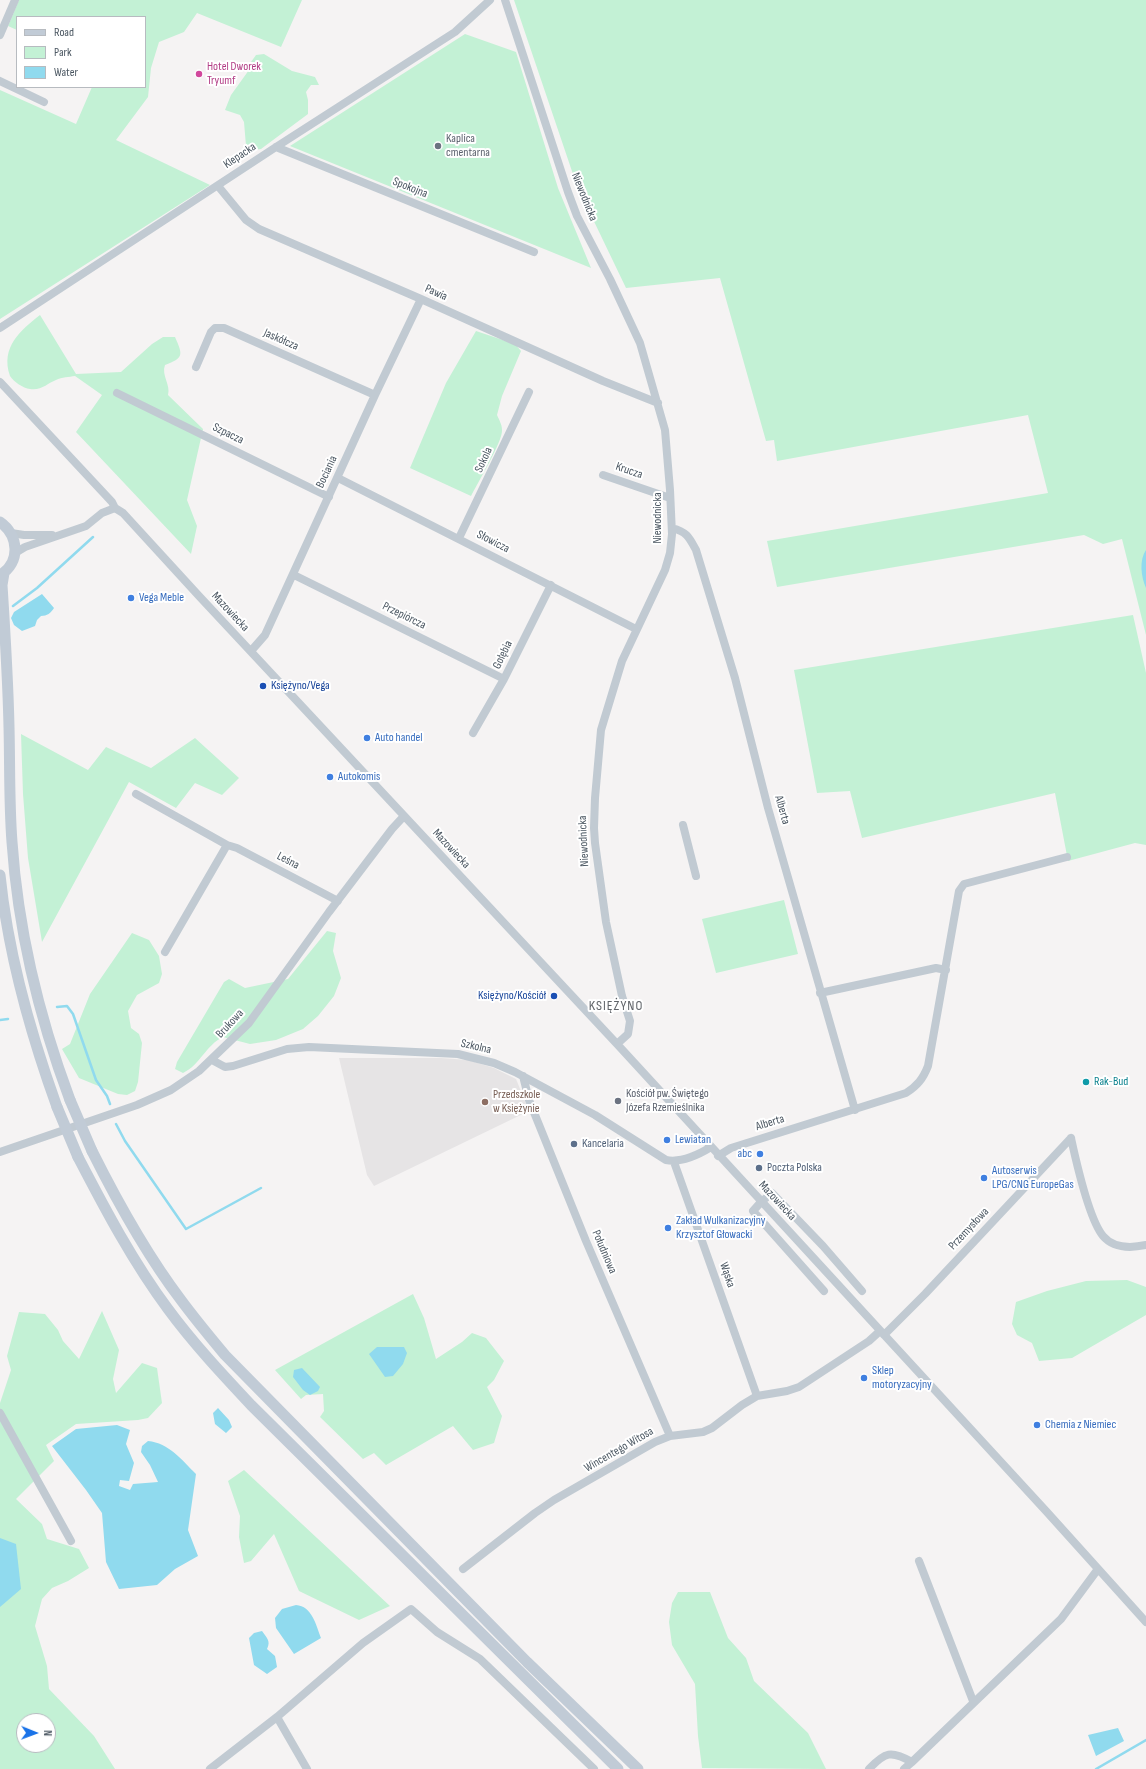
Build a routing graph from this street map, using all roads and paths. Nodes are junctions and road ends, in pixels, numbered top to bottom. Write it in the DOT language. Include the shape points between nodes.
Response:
graph roads {
  1 [pos="15,0"];
  2 [pos="490,0"];
  3 [pos="505,0"];
  4 [pos="0,35"];
  5 [pos="0,81"];
  6 [pos="44,102"];
  7 [pos="276,147"];
  8 [pos="218,186"];
  9 [pos="534,252"];
  10 [pos="421,299"];
  11 [pos="0,328"];
  12 [pos="196,367"];
  13 [pos="0,382"];
  14 [pos="529,392"];
  15 [pos="117,393"];
  16 [pos="375,396"];
  17 [pos="658,403"];
  18 [pos="603,475"];
  19 [pos="338,478"];
  20 [pos="329,497"];
  21 [pos="670,498"];
  22 [pos="115,508"];
  23 [pos="0,522"];
  24 [pos="672,528"];
  25 [pos="11,533"];
  26 [pos="59,535"];
  27 [pos="459,538"];
  28 [pos="15,553"];
  29 [pos="2,574"];
  30 [pos="294,575"];
  31 [pos="551,585"];
  32 [pos="636,629"];
  33 [pos="251,651"];
  34 [pos="504,679"];
  35 [pos="473,733"];
  36 [pos="136,794"];
  37 [pos="404,816"];
  38 [pos="683,825"];
  39 [pos="227,845"];
  40 [pos="1067,857"];
  41 [pos="0,875"];
  42 [pos="696,876"];
  43 [pos="338,900"];
  44 [pos="165,952"];
  45 [pos="946,970"];
  46 [pos="820,993"];
  47 [pos="617,1044"];
  48 [pos="212,1060"];
  49 [pos="523,1076"];
  50 [pos="855,1110"];
  51 [pos="711,1147"];
  52 [pos="0,1152"];
  53 [pos="718,1156"];
  54 [pos="674,1162"];
  55 [pos="761,1202"];
  56 [pos="1146,1245"];
  57 [pos="824,1291"];
  58 [pos="862,1291"];
  59 [pos="882,1333"];
  60 [pos="757,1396"];
  61 [pos="0,1413"];
  62 [pos="670,1436"];
  63 [pos="70,1542"];
  64 [pos="920,1561"];
  65 [pos="463,1569"];
  66 [pos="1098,1569"];
  67 [pos="1146,1622"];
  68 [pos="973,1701"];
  69 [pos="277,1717"];
  70 [pos="912,1762"];
  71 [pos="210,1769"];
  72 [pos="307,1769"];
  73 [pos="594,1769"];
  74 [pos="618,1769"];
  75 [pos="638,1769"];
  76 [pos="869,1769"];
  77 [pos="904,1769"];
  1 -- 4 [label="street"];
  2 -- 7 [label="street, Klepacka" via="455,32"];
  3 -- 17 [label="street, Niewodnicka" via="577,216 640,343"];
  5 -- 6 [label="street"];
  7 -- 8 [label="street, Klepacka"];
  7 -- 9 [label="street, Spokojna"];
  8 -- 10 [label="street, Pawia" via="246,220 259,229"];
  8 -- 11 [label="street, Klepacka"];
  10 -- 16 [label="street, Bociania"];
  10 -- 17 [label="street, Pawia"];
  12 -- 16 [label="street, Jaskółcza" via="211,332 215,328 224,328"];
  13 -- 22 [label="street, Mazowiecka"];
  14 -- 27 [label="street, Sokola"];
  15 -- 20 [label="street, Szpacza"];
  16 -- 19 [label="street, Bociania"];
  17 -- 21 [label="street, Niewodnicka" via="665,430"];
  18 -- 21 [label="street, Krucza"];
  19 -- 20 [label="street, Bociania"];
  19 -- 27 [label="street, Słowicza"];
  20 -- 30 [label="street, Bociania"];
  21 -- 24 [label="street, Niewodnicka"];
  22 -- 26 [label="street" via="102,513 86,526"];
  22 -- 33 [label="street, Mazowiecka" via="123,513"];
  23 -- 25 [label="main road"];
  24 -- 32 [label="street, Niewodnicka" via="670,553 665,570"];
  24 -- 46 [label="street, Alberta" via="682,531 690,538 696,550 735,678 768,808"];
  25 -- 26 [label="street"];
  25 -- 28 [label="main road"];
  26 -- 28 [label="street"];
  27 -- 31 [label="street, Słowicza"];
  28 -- 29 [label="main road" via="11,564"];
  29 -- 75 [label="main road, bridge" via="10,803 21,922 44,1023 70,1100 111,1188 180,1300 225,1355 527,1662"];
  30 -- 33 [label="street, Bociania" via="265,635"];
  30 -- 34 [label="street, Przepiórcza"];
  31 -- 32 [label="street, Słowicza"];
  31 -- 34 [label="street, Gołębia"];
  32 -- 47 [label="street, Niewodnicka" via="622,661 601,730 595,798 594,828 600,885 622,996 630,1021 628,1034"];
  33 -- 37 [label="street, Mazowiecka"];
  34 -- 35 [label="street, Gołębia"];
  36 -- 39 [label="street, Leśna"];
  37 -- 43 [label="street, Brukowa"];
  37 -- 47 [label="street, Mazowiecka"];
  38 -- 42 [label="street"];
  39 -- 43 [label="street, Leśna"];
  39 -- 44 [label="street"];
  40 -- 45 [label="street, Alberta" via="964,884 959,891"];
  41 -- 74 [label="main road, bridge" via="15,969 40,1059 57,1107 78,1157 99,1197 134,1258 167,1308 212,1363 257,1411"];
  43 -- 48 [label="street, Brukowa" via="249,1023"];
  45 -- 46 [label="street" via="936,968"];
  45 -- 50 [label="street, Alberta" via="924,1076 917,1086 906,1093"];
  46 -- 50 [label="street, Alberta"];
  47 -- 51 [label="street, Mazowiecka"];
  48 -- 49 [label="street, Szkolna" via="225,1067 233,1066 287,1048 309,1047 458,1054 494,1063"];
  48 -- 52 [label="street, Brukowa" via="155,1098 107,1117"];
  49 -- 54 [label="street, Szkolna" via="595,1115 658,1157"];
  49 -- 62 [label="street, Południowa" via="529,1100 586,1241"];
  50 -- 53 [label="street, Alberta" via="731,1148"];
  51 -- 53 [label="street, Mazowiecka"];
  51 -- 54 [label="street" via="700,1154"];
  53 -- 55 [label="street, Mazowiecka"];
  54 -- 60 [label="street, Wąska"];
  55 -- 57 [label="street" via="753,1211"];
  55 -- 58 [label="street" via="772,1193 776,1196"];
  55 -- 59 [label="street, Mazowiecka"];
  56 -- 59 [label="street, Przemysłowa" via="1125,1248 1104,1238 1096,1226 1071,1138 925,1294"];
  59 -- 60 [label="street, Wincentego Witosa" via="799,1387 787,1392"];
  59 -- 66 [label="street, Mazowiecka"];
  60 -- 62 [label="street, Wincentego Witosa" via="712,1428 703,1432"];
  61 -- 63 [label="street"];
  62 -- 65 [label="street, Wincentego Witosa" via="554,1500"];
  64 -- 68 [label="street"];
  66 -- 67 [label="street, Mazowiecka"];
  66 -- 68 [label="street" via="1061,1619"];
  68 -- 70 [label="street"];
  69 -- 71 [label="street"];
  69 -- 72 [label="street"];
  69 -- 73 [label="street" via="363,1644 411,1609 437,1632 480,1659"];
  70 -- 76 [label="street" via="900,1755 887,1754"];
  70 -- 77 [label="street"];
}
